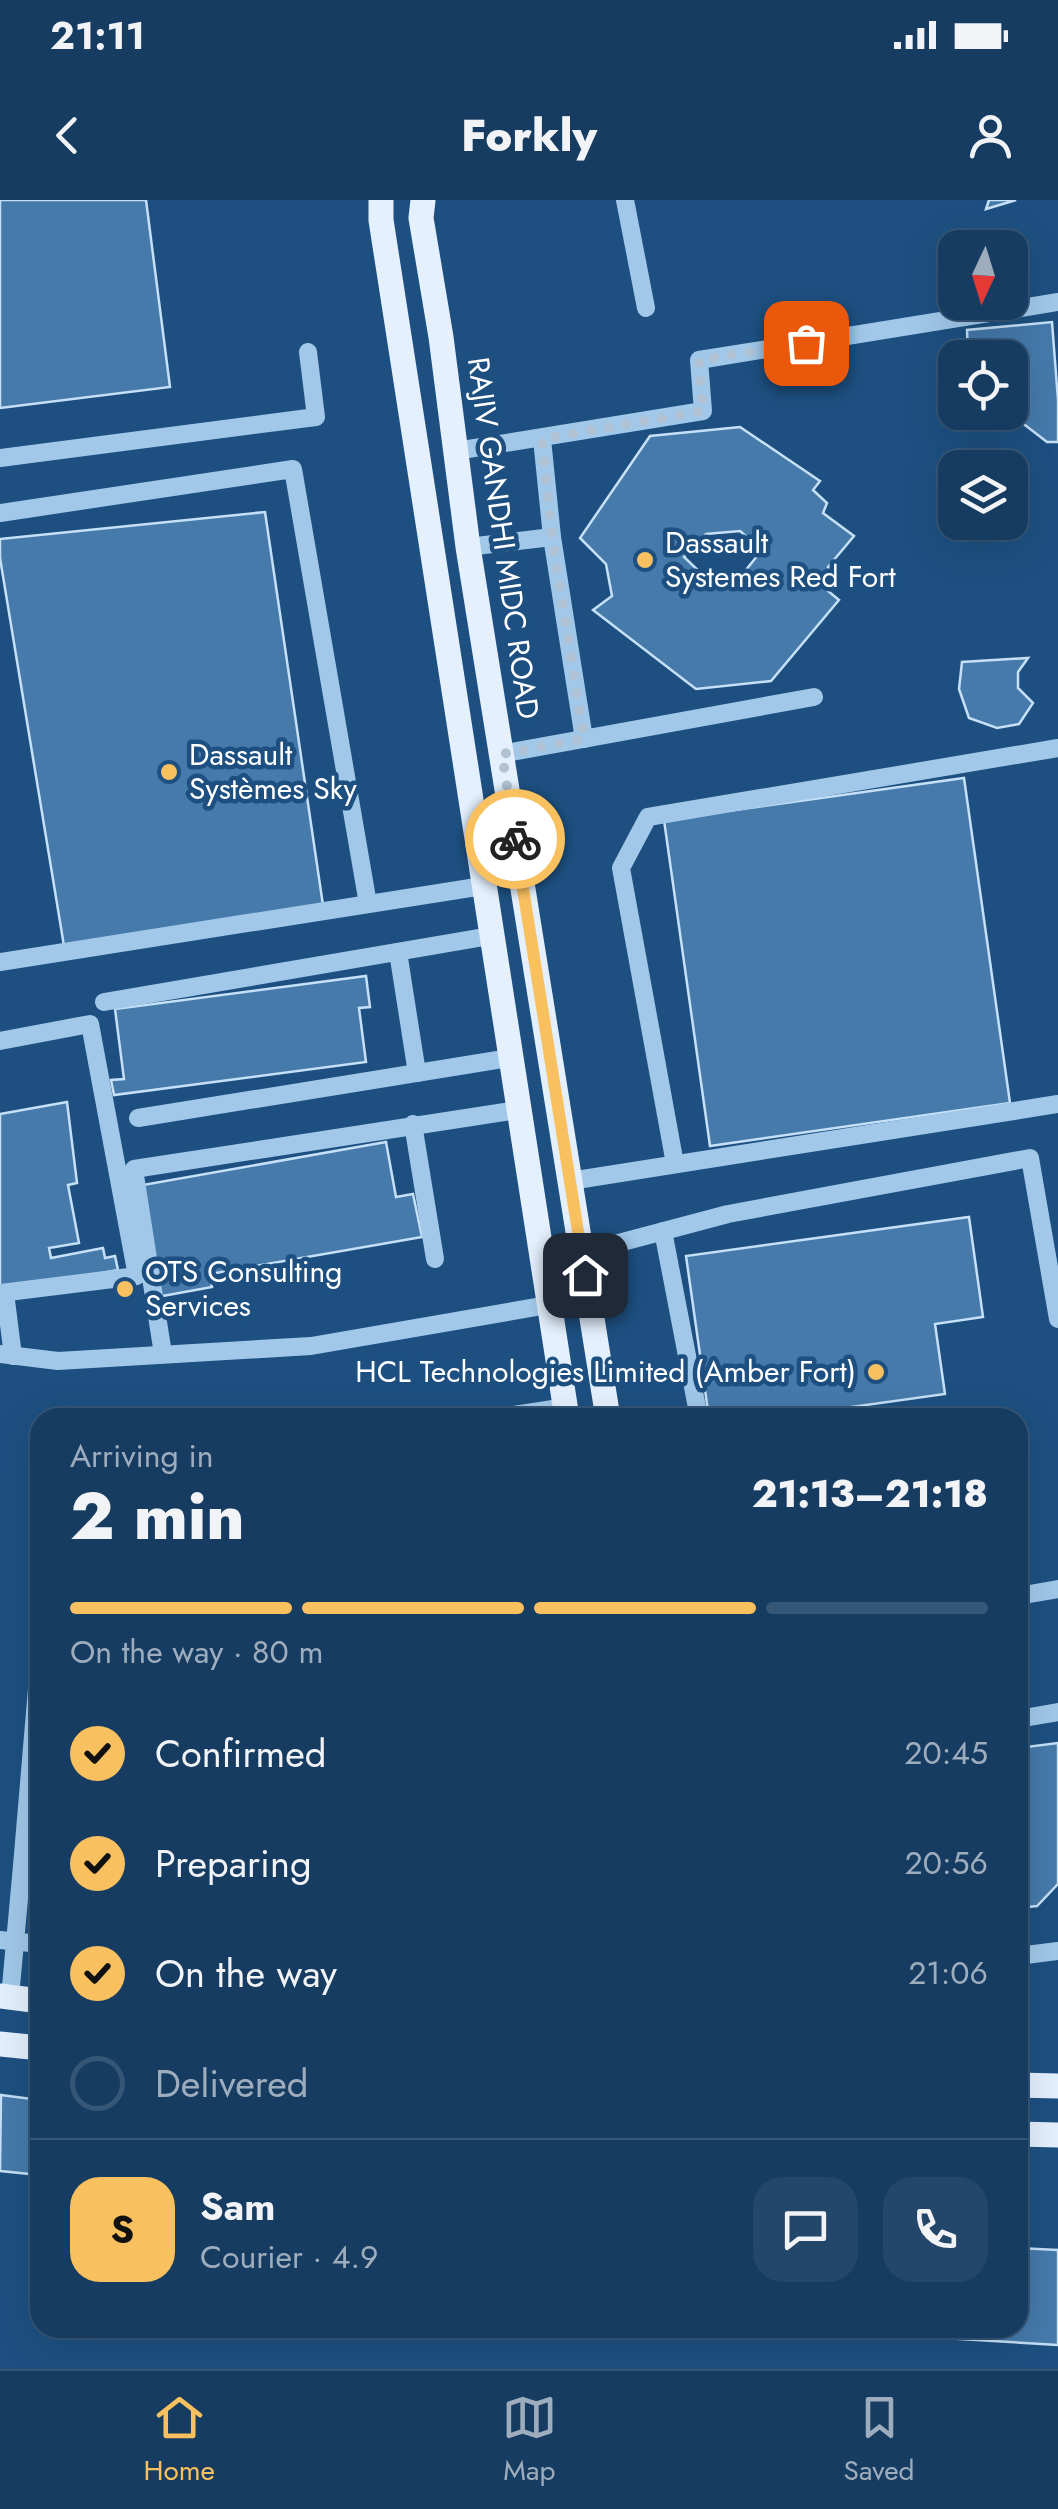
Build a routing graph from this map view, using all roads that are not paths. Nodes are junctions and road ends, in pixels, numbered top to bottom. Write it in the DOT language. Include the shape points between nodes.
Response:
graph roads {
  1 [pos="381,200"];
  2 [pos="422,200"];
  3 [pos="625,200"];
  4 [pos="1058,302"];
  5 [pos="646,308"];
  6 [pos="308,352"];
  7 [pos="542,439"];
  8 [pos="456,451"];
  9 [pos="0,458"];
  10 [pos="0,513"];
  11 [pos="552,537"];
  12 [pos="468,547"];
  13 [pos="814,697"];
  14 [pos="584,739"];
  15 [pos="1058,748"];
  16 [pos="502,754"];
  17 [pos="482,886"];
  18 [pos="368,904"];
  19 [pos="490,936"];
  20 [pos="398,952"];
  21 [pos="0,962"];
  22 [pos="104,1002"];
  23 [pos="0,1041"];
  24 [pos="510,1058"];
  25 [pos="418,1073"];
  26 [pos="1058,1104"];
  27 [pos="518,1110"];
  28 [pos="138,1118"];
  29 [pos="413,1124"];
  30 [pos="674,1164"];
  31 [pos="570,1180"];
  32 [pos="663,1231"];
  33 [pos="582,1252"];
  34 [pos="435,1259"];
  35 [pos="2,1293"];
  36 [pos="588,1298"];
  37 [pos="549,1305"];
  38 [pos="1058,1319"];
  39 [pos="164,1354"];
  40 [pos="6,1355"];
  41 [pos="565,1408"];
  42 [pos="606,1408"];
  43 [pos="696,1408"];
  44 [pos="1058,1589"];
  45 [pos="1028,1594"];
  46 [pos="1058,1712"];
  47 [pos="1028,1717"];
  48 [pos="30,1871"];
  49 [pos="8,1941"];
  50 [pos="1058,1951"];
  51 [pos="1028,1955"];
  52 [pos="5,1997"];
  53 [pos="30,1999"];
  54 [pos="0,2044"];
  55 [pos="30,2047"];
  56 [pos="1028,2085"];
  57 [pos="1058,2086"];
  58 [pos="1028,2134"];
  59 [pos="1058,2135"];
  1 -- 17 [label="main road"];
  2 -- 8 [label="main road, RAJIV GANDHI MIDC ROAD"];
  3 -- 5 [label="lane"];
  4 -- 7 [label="lane" via="699,360 703,411"];
  6 -- 9 [label="lane" via="316,418"];
  7 -- 8 [label="lane"];
  7 -- 11 [label="lane"];
  8 -- 12 [label="main road, RAJIV GANDHI MIDC ROAD"];
  10 -- 18 [label="lane" via="293,469"];
  11 -- 12 [label="lane"];
  11 -- 14 [label="lane"];
  12 -- 16 [label="main road, RAJIV GANDHI MIDC ROAD"];
  13 -- 14 [label="lane"];
  14 -- 16 [label="lane"];
  15 -- 30 [label="lane" via="648,817 621,868"];
  16 -- 31 [label="main road, RAJIV GANDHI MIDC ROAD"];
  17 -- 18 [label="lane"];
  17 -- 19 [label="main road"];
  18 -- 21 [label="lane"];
  19 -- 20 [label="lane"];
  19 -- 24 [label="main road"];
  20 -- 22 [label="lane"];
  20 -- 25 [label="lane"];
  23 -- 35 [label="lane" via="90,1024 137,1276"];
  24 -- 25 [label="lane"];
  24 -- 27 [label="main road"];
  25 -- 28 [label="lane"];
  26 -- 30 [label="lane"];
  27 -- 29 [label="lane"];
  27 -- 37 [label="main road"];
  29 -- 34 [label="lane"];
  29 -- 39 [label="lane" via="134,1170"];
  30 -- 31 [label="lane"];
  31 -- 33 [label="main road, RAJIV GANDHI MIDC ROAD"];
  32 -- 33 [label="lane"];
  32 -- 38 [label="lane" via="1030,1158"];
  32 -- 43 [label="lane"];
  33 -- 36 [label="main road, RAJIV GANDHI MIDC ROAD"];
  35 -- 40 [label="lane"];
  36 -- 37 [label="lane"];
  36 -- 42 [label="main road, RAJIV GANDHI MIDC ROAD"];
  37 -- 39 [label="lane" via="312,1346"];
  37 -- 41 [label="main road"];
  39 -- 40 [label="lane" via="58,1361"];
  44 -- 45 [label="lane"];
  46 -- 47 [label="lane"];
  48 -- 49 [label="lane"];
  49 -- 52 [label="lane"];
  50 -- 51 [label="lane"];
  52 -- 53 [label="main road"];
  54 -- 55 [label="main road"];
  56 -- 57 [label="main road"];
  58 -- 59 [label="main road"];
}
